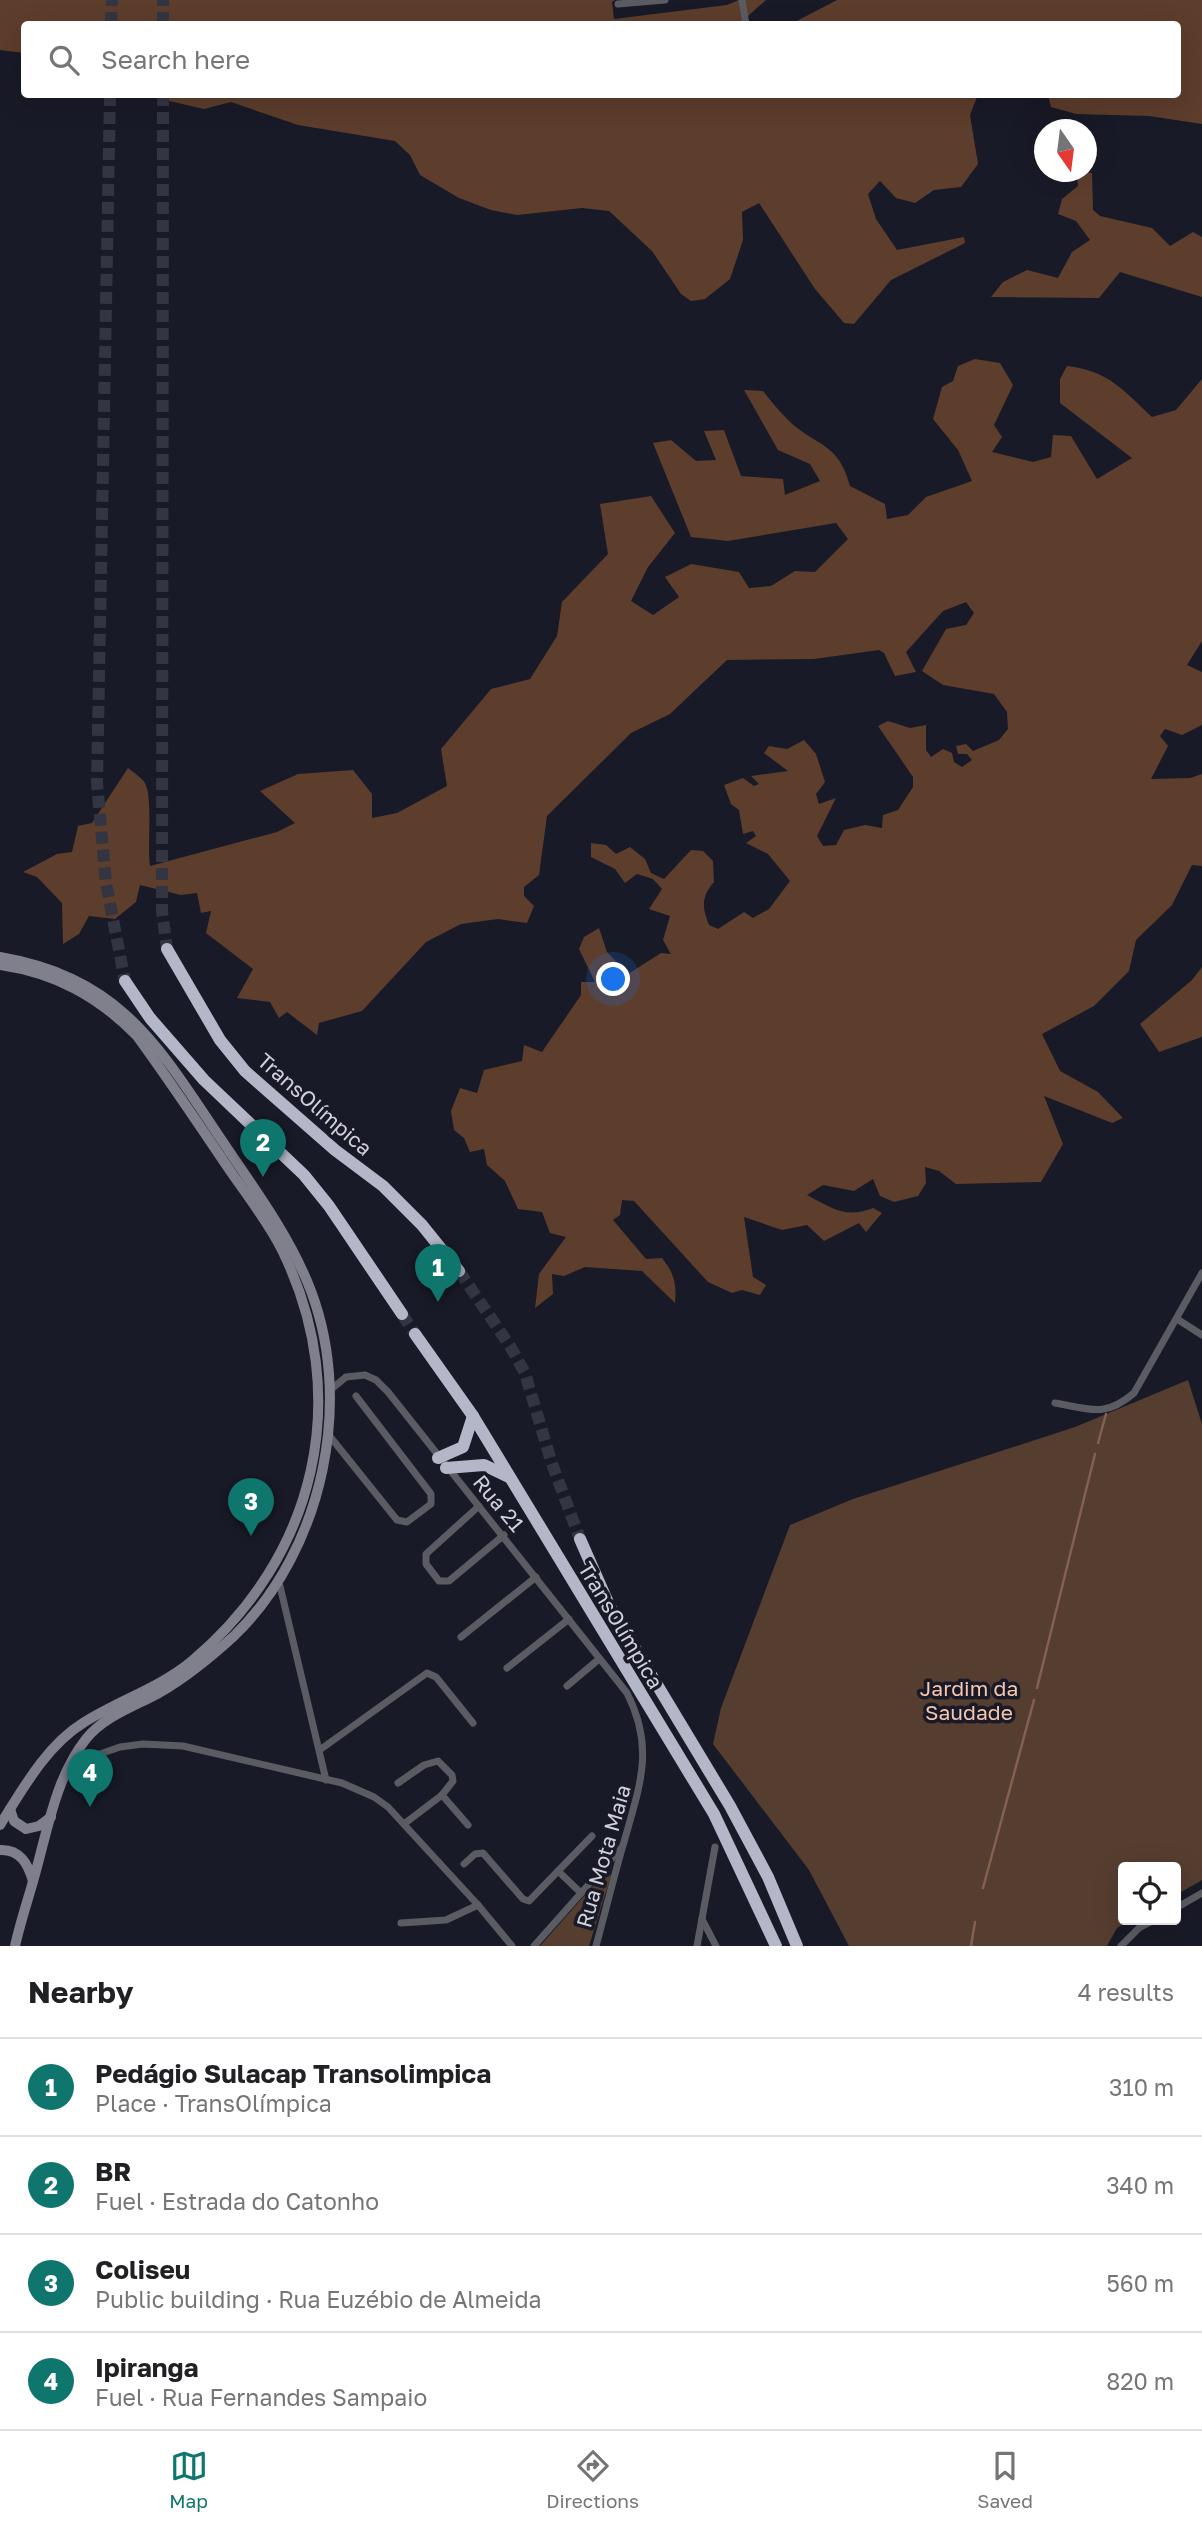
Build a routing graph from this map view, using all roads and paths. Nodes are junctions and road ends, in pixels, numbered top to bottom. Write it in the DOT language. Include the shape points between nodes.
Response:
graph roads {
  1 [pos="665,0"];
  2 [pos="742,0"];
  3 [pos="618,4"];
  4 [pos="746,21"];
  5 [pos="167,950"];
  6 [pos="0,957"];
  7 [pos="0,965"];
  8 [pos="125,981"];
  9 [pos="459,1271"];
  10 [pos="1202,1273"];
  11 [pos="402,1314"];
  12 [pos="1177,1319"];
  13 [pos="415,1334"];
  14 [pos="1202,1335"];
  15 [pos="328,1392"];
  16 [pos="356,1396"];
  17 [pos="1055,1403"];
  18 [pos="473,1416"];
  19 [pos="328,1434"];
  20 [pos="442,1463"];
  21 [pos="509,1477"];
  22 [pos="479,1506"];
  23 [pos="504,1535"];
  24 [pos="580,1539"];
  25 [pos="536,1577"];
  26 [pos="279,1582"];
  27 [pos="569,1619"];
  28 [pos="461,1637"];
  29 [pos="599,1659"];
  30 [pos="507,1668"];
  31 [pos="567,1686"];
  32 [pos="627,1693"];
  33 [pos="472,1723"];
  34 [pos="321,1749"];
  35 [pos="68,1765"];
  36 [pos="326,1780"];
  37 [pos="398,1783"];
  38 [pos="442,1796"];
  39 [pos="10,1809"];
  40 [pos="51,1817"];
  41 [pos="404,1824"];
  42 [pos="0,1825"];
  43 [pos="468,1825"];
  44 [pos="592,1836"];
  45 [pos="623,1846"];
  46 [pos="715,1847"];
  47 [pos="0,1850"];
  48 [pos="464,1864"];
  49 [pos="558,1871"];
  50 [pos="33,1881"];
  51 [pos="581,1893"];
  52 [pos="1202,1893"];
  53 [pos="478,1905"];
  54 [pos="1181,1905"];
  55 [pos="702,1919"];
  56 [pos="401,1923"];
  57 [pos="1145,1925"];
  58 [pos="15,1946"];
  59 [pos="512,1946"];
  60 [pos="534,1946"];
  61 [pos="596,1946"];
  62 [pos="697,1946"];
  63 [pos="716,1946"];
  64 [pos="776,1946"];
  65 [pos="797,1946"];
  66 [pos="1121,1946"];
  1 -- 3 [label="street"];
  2 -- 4 [label="street"];
  5 -- 9 [label="highway, TransOlímpica" via="220,1040 245,1071 383,1186"];
  6 -- 15 [label="main road" via="37,964 99,991 145,1032 267,1206 308,1282 323,1335"];
  7 -- 39 [label="main road" via="72,985 105,1005 137,1035 282,1249 300,1292 314,1348 318,1417 309,1486 285,1549 266,1582 212,1643 171,1677 68,1733"];
  8 -- 11 [label="highway" via="150,1018 204,1080 304,1175"];
  10 -- 12 [label="street"];
  12 -- 14 [label="street"];
  12 -- 17 [label="street" via="1133,1393 1121,1405 1109,1411"];
  13 -- 18 [label="highway, TransOlímpica"];
  15 -- 19 [label="main road"];
  15 -- 20 [label="street, Rua 21" via="346,1377 365,1375 376,1380"];
  16 -- 19 [label="street" via="431,1494 431,1504 407,1522 397,1520"];
  18 -- 20 [label="highway" via="463,1447"];
  18 -- 21 [label="highway, TransOlímpica"];
  19 -- 26 [label="main road" via="315,1500"];
  20 -- 21 [label="highway" via="484,1465"];
  20 -- 22 [label="street, Rua 21"];
  21 -- 64 [label="highway, TransOlímpica" via="714,1814"];
  22 -- 23 [label="street, Rua 21"];
  22 -- 23 [label="street" via="426,1554 426,1564 439,1581 449,1581"];
  23 -- 25 [label="street, Rua 21"];
  24 -- 65 [label="highway, TransOlímpica" via="609,1605 768,1877"];
  25 -- 27 [label="street, Rua 21"];
  25 -- 28 [label="street"];
  26 -- 34 [label="street"];
  26 -- 35 [label="main road" via="234,1635 197,1668 89,1735"];
  27 -- 29 [label="street, Rua 21"];
  27 -- 30 [label="street"];
  29 -- 31 [label="street"];
  29 -- 32 [label="street, Rua 21"];
  32 -- 45 [label="street, Rua Mota Maia" via="642,1735 643,1762 639,1794"];
  33 -- 34 [label="street" via="436,1677 427,1673"];
  34 -- 36 [label="street"];
  35 -- 36 [label="street" via="120,1747 165,1744"];
  35 -- 40 [label="main road"];
  36 -- 41 [label="street" via="374,1797"];
  37 -- 38 [label="street" via="438,1761 453,1781"];
  38 -- 41 [label="street"];
  38 -- 43 [label="street"];
  39 -- 40 [label="main road" via="15,1821 26,1829"];
  39 -- 42 [label="main road"];
  40 -- 50 [label="main road"];
  41 -- 53 [label="street"];
  44 -- 49 [label="street"];
  45 -- 51 [label="street"];
  45 -- 61 [label="street, Rua Mota Maia"];
  46 -- 55 [label="street"];
  47 -- 50 [label="main road" via="16,1853 26,1862"];
  48 -- 49 [label="street" via="483,1853 526,1901"];
  49 -- 51 [label="street"];
  50 -- 58 [label="main road"];
  51 -- 60 [label="street"];
  52 -- 54 [label="street"];
  53 -- 56 [label="street" via="446,1920"];
  53 -- 59 [label="street"];
  55 -- 62 [label="street"];
  55 -- 63 [label="street"];
  57 -- 66 [label="street"];
}
